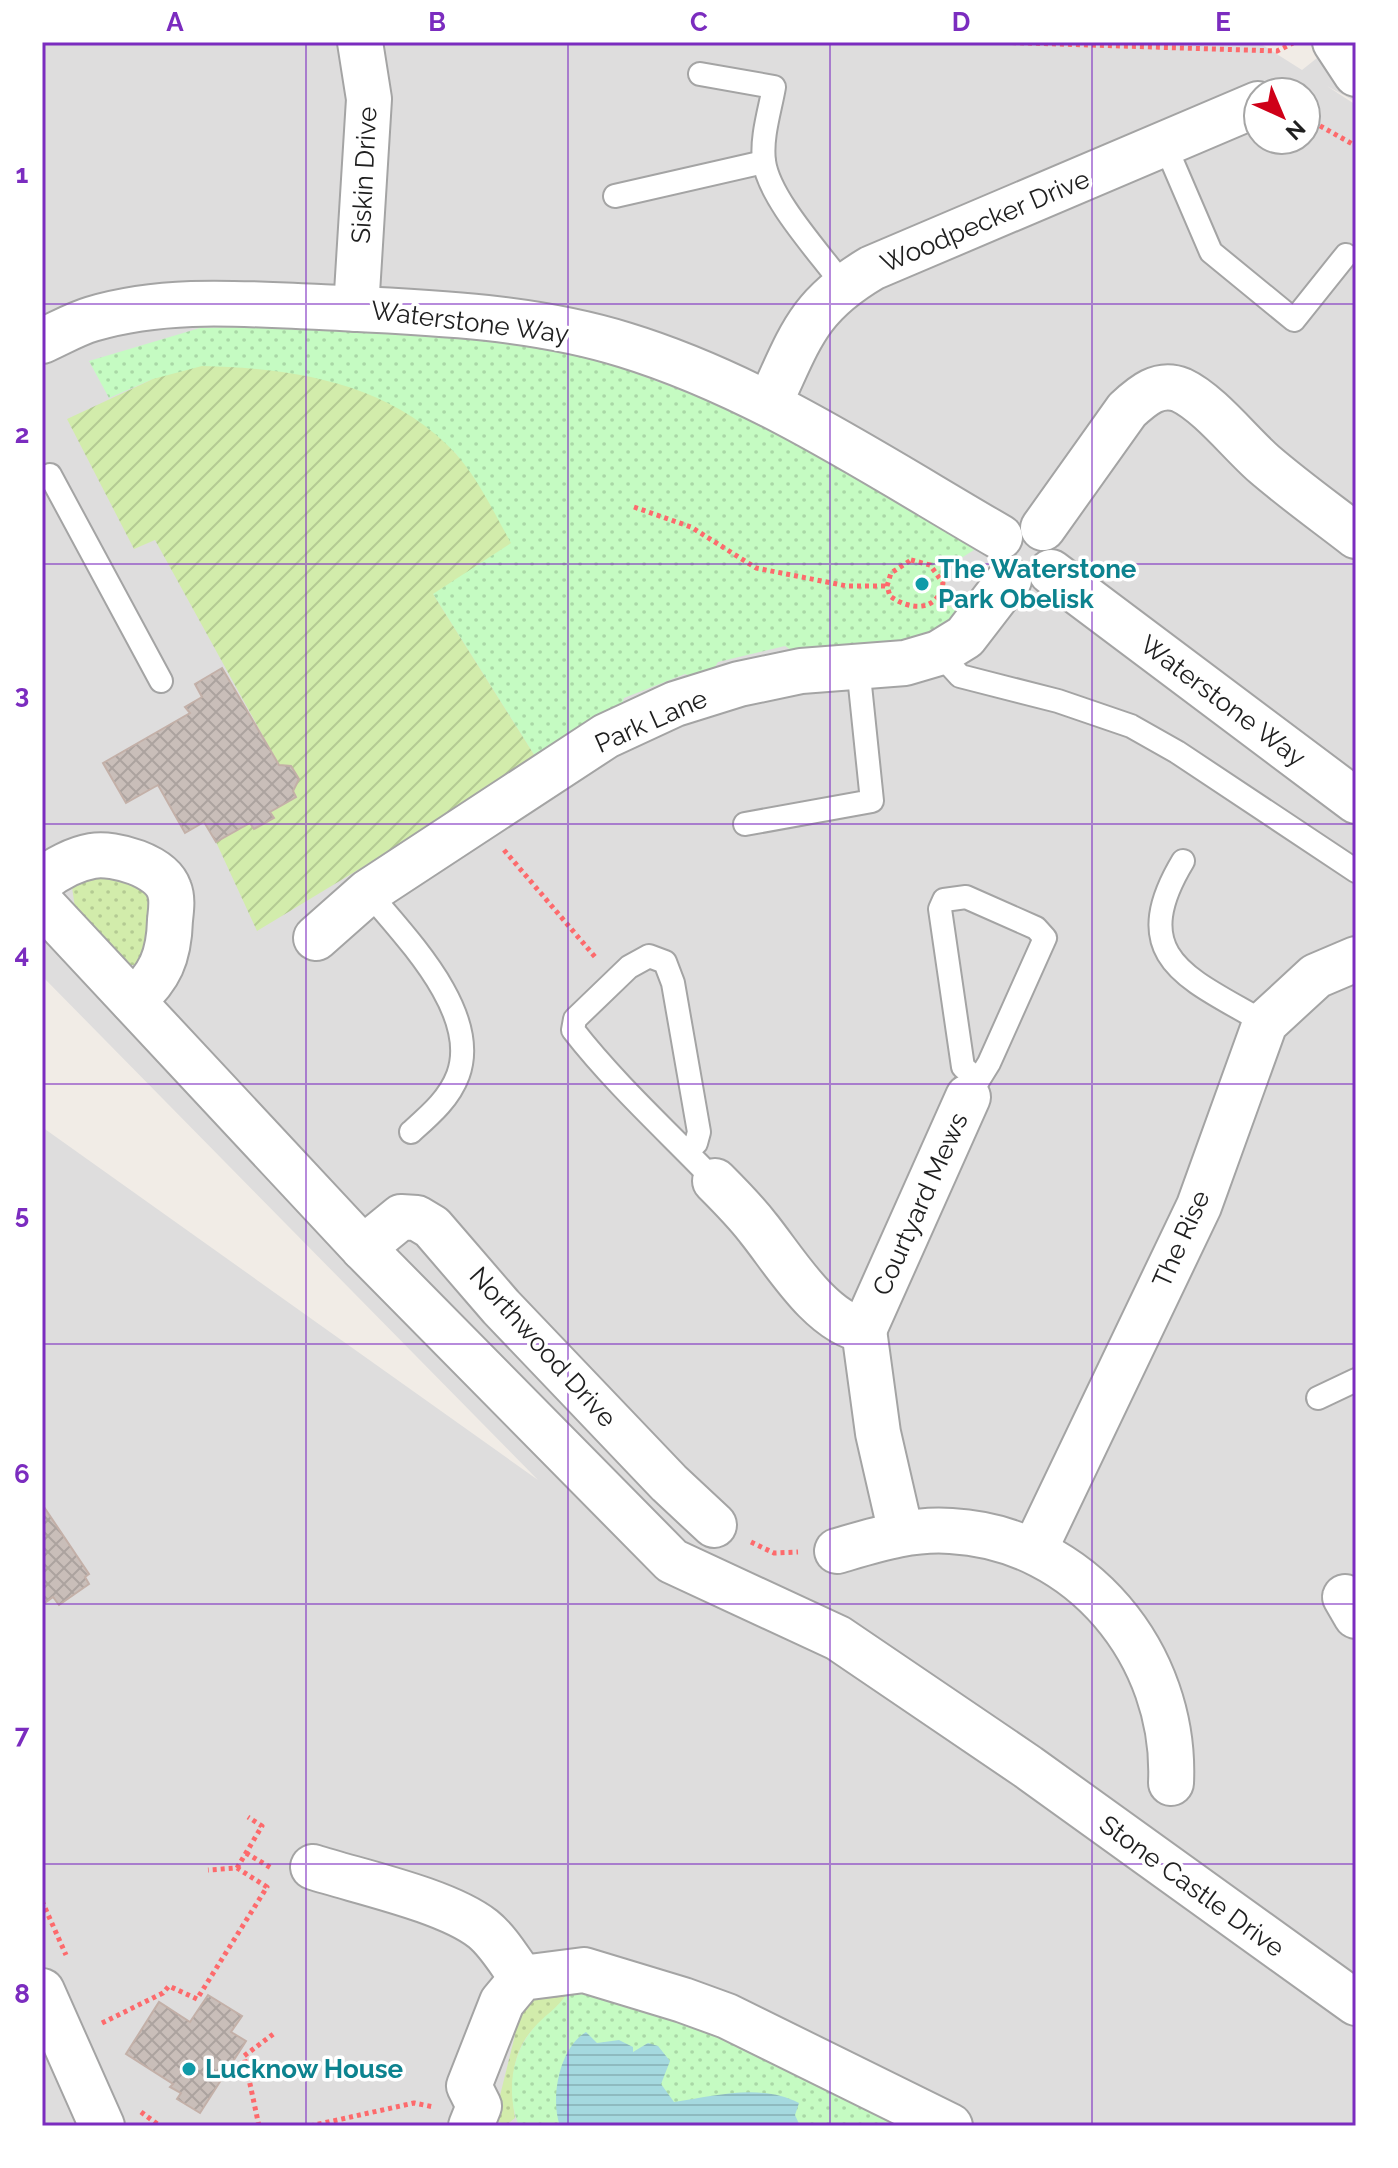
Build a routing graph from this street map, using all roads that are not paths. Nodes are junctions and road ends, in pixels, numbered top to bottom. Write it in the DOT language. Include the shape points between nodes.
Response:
graph roads {
  1 [pos="360,42"];
  2 [pos="1335,42"];
  3 [pos="700,74"];
  4 [pos="1356,74"];
  5 [pos="1242,111"];
  6 [pos="1165,145"];
  7 [pos="764,162"];
  8 [pos="615,196"];
  9 [pos="1346,255"];
  10 [pos="843,285"];
  11 [pos="356,309"];
  12 [pos="42,341"];
  13 [pos="769,404"];
  14 [pos="42,479"];
  15 [pos="1043,528"];
  16 [pos="1356,536"];
  17 [pos="1000,537"];
  18 [pos="1051,572"];
  19 [pos="1009,580"];
  20 [pos="939,653"];
  21 [pos="858,666"];
  22 [pos="161,681"];
  23 [pos="1356,801"];
  24 [pos="745,824"];
  25 [pos="1183,861"];
  26 [pos="1356,871"];
  27 [pos="42,880"];
  28 [pos="368,892"];
  29 [pos="42,904"];
  30 [pos="316,938"];
  31 [pos="1356,959"];
  32 [pos="133,1001"];
  33 [pos="1265,1023"];
  34 [pos="972,1088"];
  35 [pos="411,1132"];
  36 [pos="701,1166"];
  37 [pos="363,1248"];
  38 [pos="864,1330"];
  39 [pos="1356,1380"];
  40 [pos="1318,1398"];
  41 [pos="714,1525"];
  42 [pos="901,1533"];
  43 [pos="837,1551"];
  44 [pos="1034,1551"];
  45 [pos="1171,1783"];
  46 [pos="313,1867"];
  47 [pos="522,1978"];
  48 [pos="42,1991"];
  49 [pos="1356,2003"];
  50 [pos="472,2122"];
  51 [pos="102,2126"];
  52 [pos="950,2126"];
  1 -- 11 [label="street, Siskin Drive" via="369,99"];
  2 -- 4 [label="street"];
  3 -- 7 [label="lane" via="774,87"];
  5 -- 6 [label="street, Woodpecker Drive"];
  6 -- 9 [label="lane" via="1211,252 1294,320"];
  6 -- 10 [label="street, Woodpecker Drive" via="872,268"];
  7 -- 8 [label="lane"];
  7 -- 10 [label="lane" via="775,192"];
  10 -- 13 [label="street, Woodpecker Drive" via="805,327"];
  11 -- 12 [label="street, Waterstone Way" via="215,303 156,307 91,319"];
  11 -- 13 [label="street, Waterstone Way" via="520,323 624,344"];
  13 -- 17 [label="street, Waterstone Way"];
  14 -- 22 [label="lane" via="50,475"];
  15 -- 16 [label="street" via="1127,410 1144,394 1164,387 1195,400 1264,464"];
  15 -- 17 [label="street" via="1015,525"];
  15 -- 18 [label="street" via="1057,553"];
  17 -- 19 [label="street" via="994,555"];
  18 -- 19 [label="street" via="1027,585"];
  18 -- 23 [label="street, Waterstone Way"];
  19 -- 20 [label="street, Park Lane" via="965,637"];
  20 -- 21 [label="street, Park Lane" via="905,663"];
  20 -- 26 [label="lane" via="960,676 1131,726"];
  21 -- 24 [label="lane" via="872,801"];
  21 -- 28 [label="street, Park Lane" via="785,674 675,704 606,736"];
  25 -- 33 [label="lane" via="1160,909 1168,955 1183,974"];
  27 -- 32 [label="street" via="97,856 149,868 166,883 171,905 168,952 157,978"];
  28 -- 30 [label="street, Park Lane"];
  28 -- 35 [label="lane" via="430,968 451,1003 461,1039 459,1073 440,1106"];
  29 -- 32 [label="street, Stone Castle Drive"];
  31 -- 33 [label="street, The Rise" via="1316,976"];
  32 -- 37 [label="street, Stone Castle Drive"];
  33 -- 44 [label="street, The Rise" via="1199,1206"];
  34 -- 34 [label="lane, Courtyard Mews" via="963,1067 940,909 944,900 958,896 1036,928 1045,938 989,1063"];
  34 -- 38 [label="street, Courtyard Mews"];
  36 -- 36 [label="lane" via="573,1030 575,1019 615,980 649,956 668,965"];
  36 -- 38 [label="street" via="757,1226 793,1275 842,1322"];
  37 -- 41 [label="street, Northwood Drive" via="401,1217 432,1227 501,1307"];
  37 -- 49 [label="street, Stone Castle Drive" via="672,1561 838,1638"];
  38 -- 42 [label="street" via="880,1445"];
  39 -- 40 [label="lane"];
  42 -- 43 [label="street"];
  42 -- 44 [label="street" via="969,1533"];
  44 -- 45 [label="street" via="1095,1592 1139,1646 1167,1718"];
  46 -- 47 [label="street" via="464,1918 490,1936"];
  47 -- 50 [label="street" via="502,2002 469,2086 479,2106"];
  47 -- 52 [label="street" via="584,1970 683,2000 727,2016"];
  48 -- 51 [label="street"];
}
